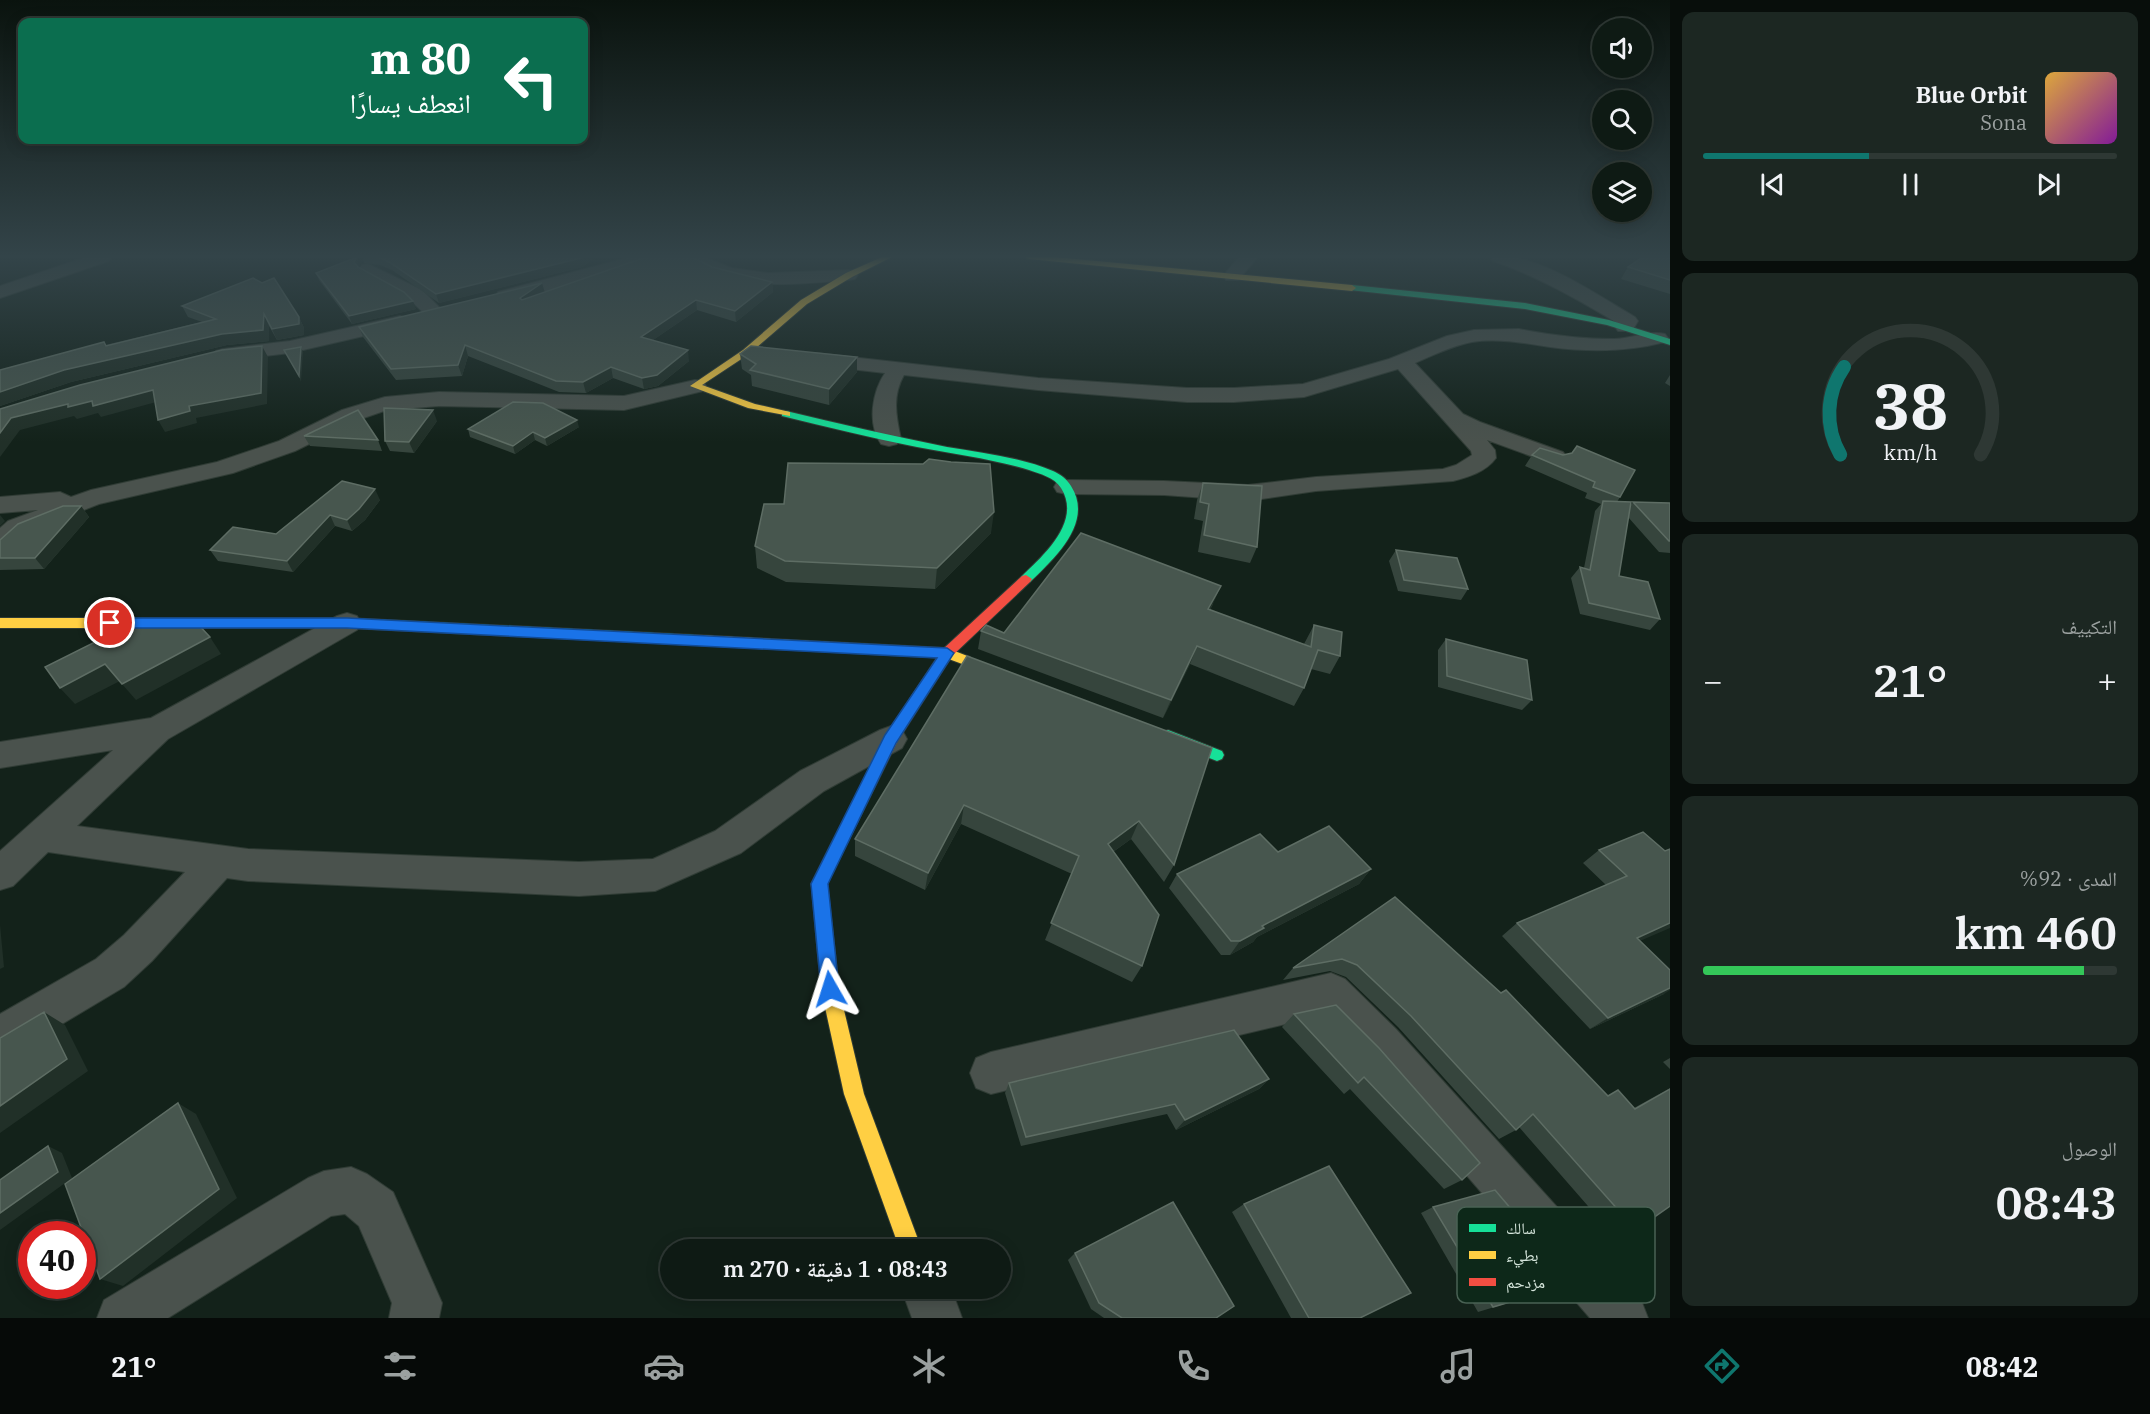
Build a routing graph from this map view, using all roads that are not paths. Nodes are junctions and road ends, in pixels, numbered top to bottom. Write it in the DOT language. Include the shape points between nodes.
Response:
graph roads {
  1 [pos="415,319"];
  2 [pos="785,319"];
  3 [pos="1590,319"];
  4 [pos="1624,319"];
  5 [pos="1625,327"];
  6 [pos="1664,340"];
  7 [pos="746,352"];
  8 [pos="768,354"];
  9 [pos="790,357"];
  10 [pos="206,359"];
  11 [pos="1402,361"];
  12 [pos="899,368"];
  13 [pos="695,386"];
  14 [pos="1454,416"];
  15 [pos="889,439"];
  16 [pos="1556,457"];
  17 [pos="1066,487"];
  18 [pos="91,498"];
  19 [pos="0,505"];
  20 [pos="0,543"];
  21 [pos="347,623"];
  22 [pos="0,624"];
  23 [pos="947,653"];
  24 [pos="980,665"];
  25 [pos="158,730"];
  26 [pos="1152,730"];
  27 [pos="891,739"];
  28 [pos="0,754"];
  29 [pos="1217,754"];
  30 [pos="41,837"];
  31 [pos="220,861"];
  32 [pos="0,874"];
  33 [pos="0,1037"];
  34 [pos="991,1073"];
  35 [pos="1525,1207"];
  36 [pos="907,1239"];
  37 [pos="930,1299"];
  38 [pos="1610,1303"];
  39 [pos="122,1318"];
  40 [pos="414,1318"];
  41 [pos="937,1318"];
  42 [pos="1623,1318"];
  1 -- 10 [label="street" via="290,347"];
  2 -- 7 [label="street"];
  3 -- 5 [label="street"];
  4 -- 5 [label="street" via="1628,321"];
  5 -- 6 [label="street"];
  6 -- 11 [label="street" via="1615,345 1474,336"];
  7 -- 8 [label="street"];
  7 -- 13 [label="street"];
  9 -- 12 [label="street"];
  11 -- 12 [label="street" via="1304,390 1187,395"];
  11 -- 14 [label="street"];
  12 -- 15 [label="street" via="883,398"];
  13 -- 15 [label="street" via="752,406"];
  13 -- 18 [label="street" via="624,402 439,399 385,404 224,468"];
  14 -- 16 [label="street" via="1472,427"];
  14 -- 17 [label="street" via="1483,450 1484,458 1465,470 1444,476 1316,484 1248,493"];
  15 -- 17 [label="street" via="1018,464 1051,474"];
  17 -- 23 [label="street" via="1072,505 1072,524 1045,561"];
  18 -- 19 [label="street"];
  18 -- 20 [label="street" via="17,527"];
  21 -- 22 [label="street"];
  21 -- 23 [label="street"];
  21 -- 25 [label="street"];
  23 -- 24 [label="street"];
  23 -- 27 [label="street"];
  25 -- 28 [label="street"];
  25 -- 30 [label="street"];
  26 -- 29 [label="street"];
  27 -- 31 [label="street" via="812,781 728,842 655,875 579,879"];
  27 -- 36 [label="street" via="819,884 830,989 854,1094"];
  30 -- 31 [label="street"];
  30 -- 32 [label="street"];
  31 -- 33 [label="street" via="110,973"];
  34 -- 35 [label="street" via="1331,993 1382,1044"];
  37 -- 41 [label="street"];
  38 -- 42 [label="street"];
  39 -- 40 [label="street" via="324,1194 351,1190 376,1209 417,1303"];
}
